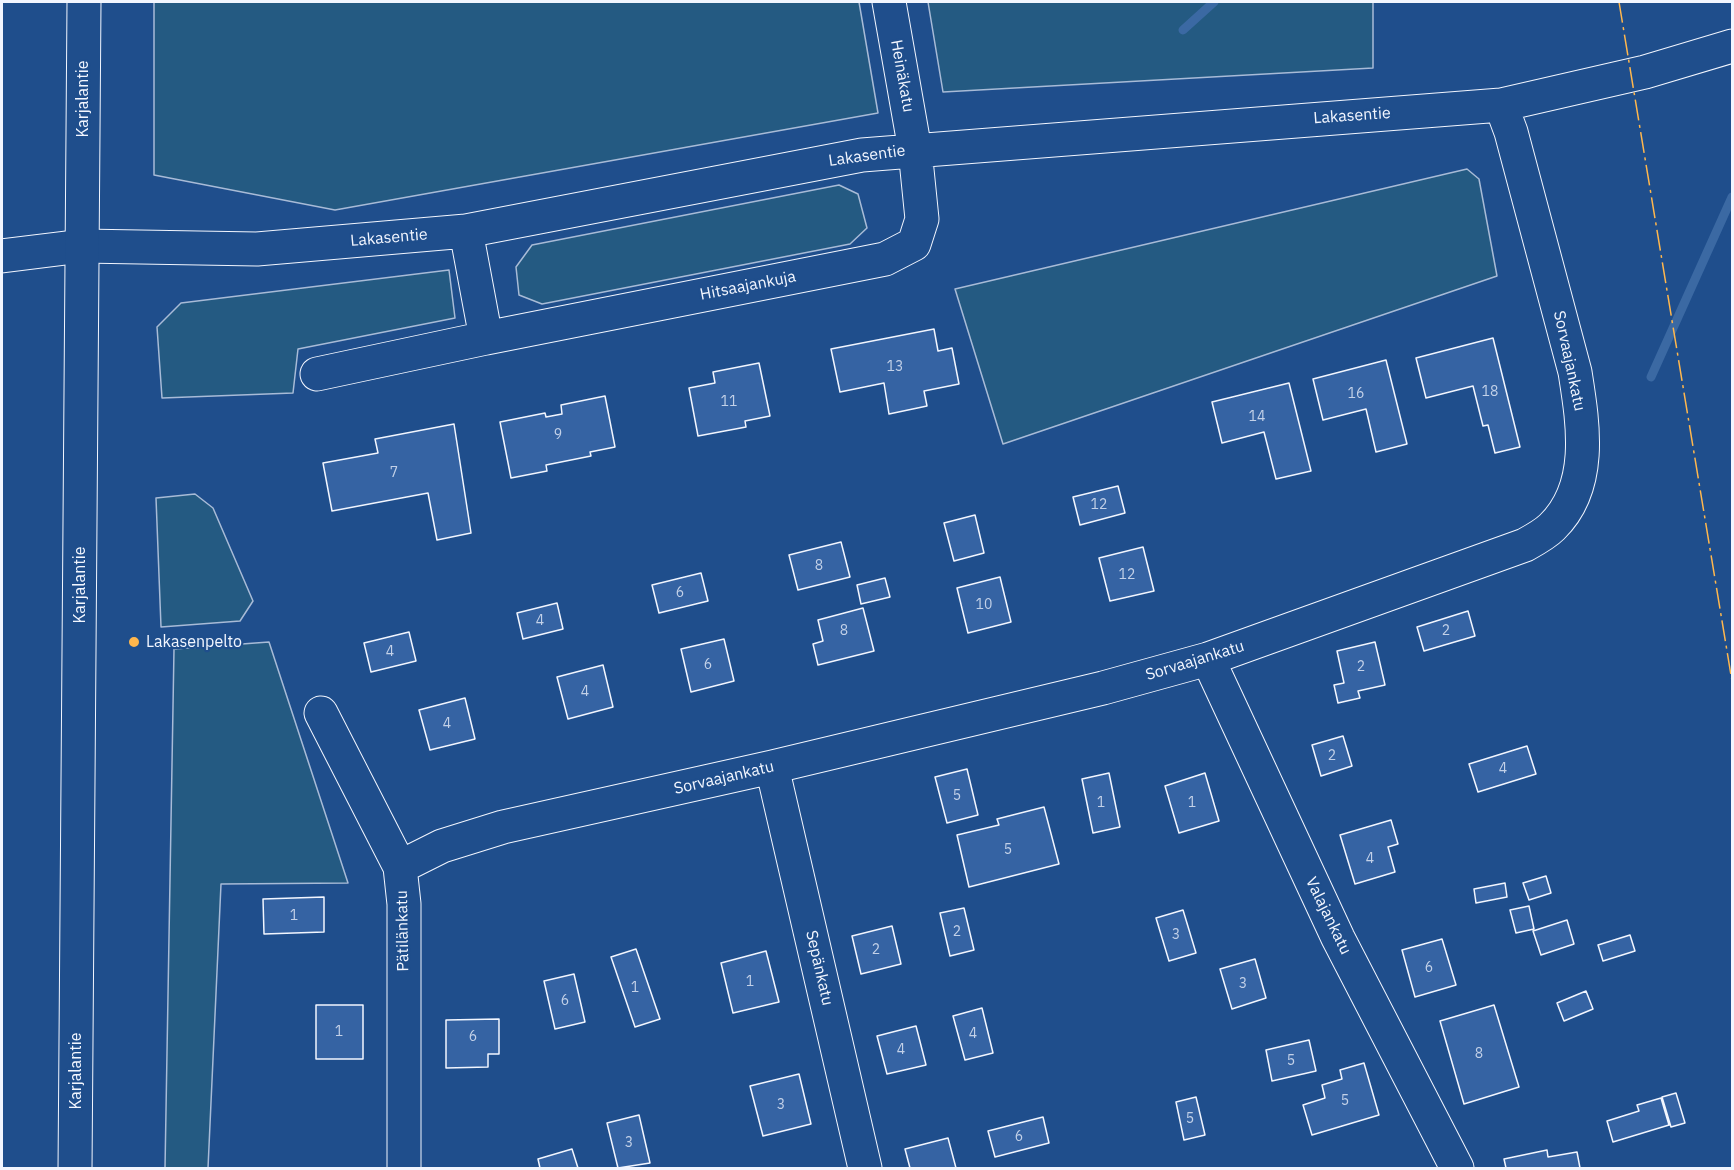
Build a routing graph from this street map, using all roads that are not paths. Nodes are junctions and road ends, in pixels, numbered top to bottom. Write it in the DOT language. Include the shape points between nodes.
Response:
graph roads {
  1 [pos="84,2"];
  2 [pos="889,2"];
  3 [pos="1732,46"];
  4 [pos="1501,105"];
  5 [pos="915,150"];
  6 [pos="466,231"];
  7 [pos="82,246"];
  8 [pos="2,256"];
  9 [pos="486,338"];
  10 [pos="317,374"];
  11 [pos="1208,659"];
  12 [pos="321,713"];
  13 [pos="772,767"];
  14 [pos="400,867"];
  15 [pos="75,1168"];
  16 [pos="404,1168"];
  17 [pos="865,1168"];
  18 [pos="1457,1168"];
  1 -- 7 [label="street, Karjalantie"];
  2 -- 5 [label="street, Heinäkatu"];
  3 -- 4 [label="street, Lakasentie" via="1645,72"];
  4 -- 5 [label="street, Lakasentie"];
  4 -- 11 [label="street, Sorvaajankatu" via="1575,372 1584,448 1570,501 1553,527 1526,545"];
  5 -- 6 [label="street, Lakasentie" via="862,155"];
  5 -- 9 [label="street, Hitsaajankuja" via="922,219 914,244 885,258"];
  6 -- 7 [label="street, Lakasentie" via="257,249"];
  6 -- 9 [label="street"];
  7 -- 8 [label="street, Lakasentie"];
  7 -- 15 [label="street, Karjalantie"];
  9 -- 10 [label="street, Hitsaajankuja"];
  11 -- 13 [label="street, Sorvaajankatu"];
  11 -- 18 [label="street, Valajankatu" via="1338,938"];
  12 -- 14 [label="street, Pätilänkatu"];
  13 -- 14 [label="street, Sorvaajankatu" via="503,827 442,846"];
  13 -- 17 [label="street, Sepänkatu"];
  14 -- 16 [label="street, Pätilänkatu" via="404,904"];
}
